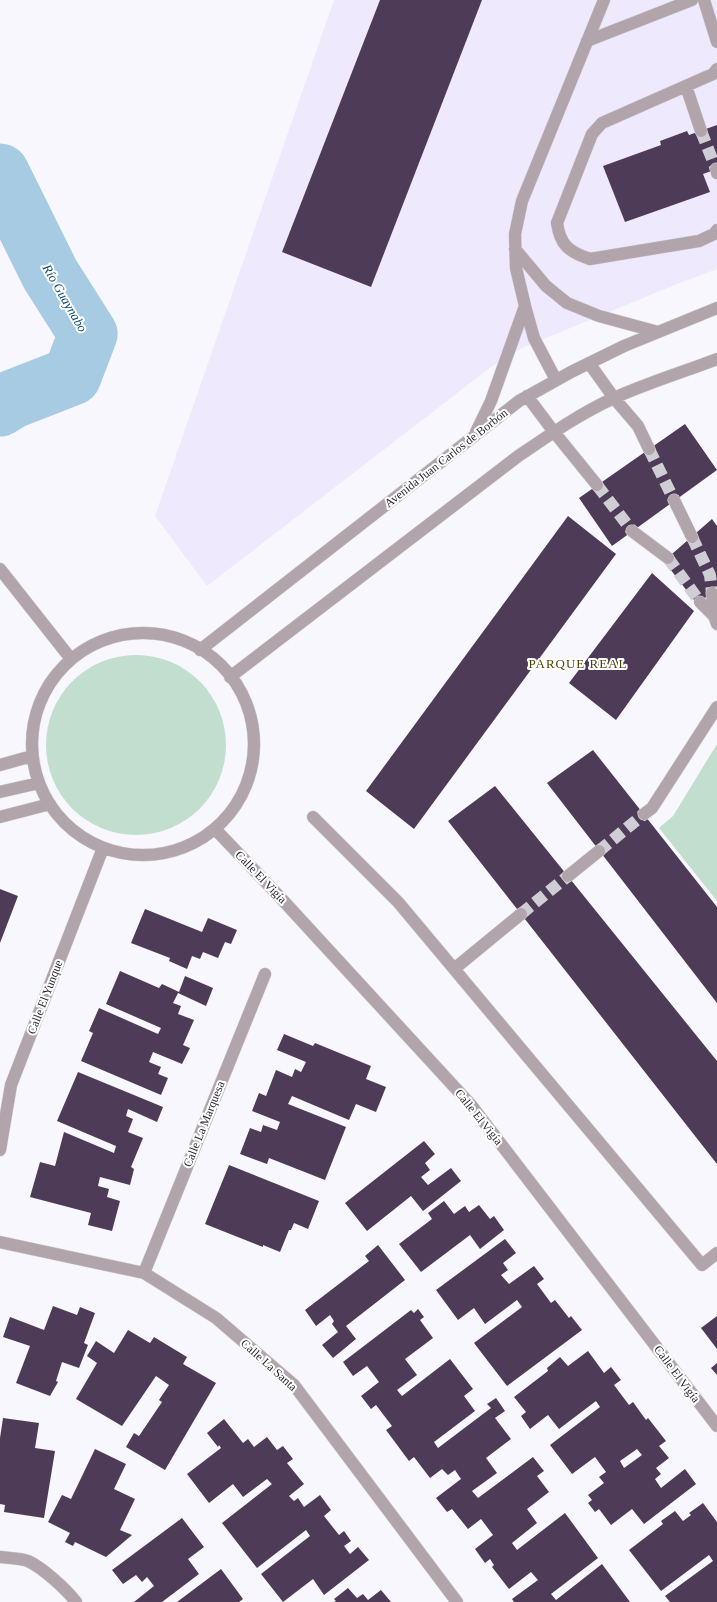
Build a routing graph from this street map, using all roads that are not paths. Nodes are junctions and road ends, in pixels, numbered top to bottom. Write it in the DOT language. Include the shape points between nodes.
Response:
graph roads {
  1 [pos="604,0"];
  2 [pos="692,0"];
  3 [pos="704,0"];
  4 [pos="587,41"];
  5 [pos="717,42"];
  6 [pos="717,69"];
  7 [pos="686,86"];
  8 [pos="702,131"];
  9 [pos="717,230"];
  10 [pos="515,250"];
  11 [pos="525,306"];
  12 [pos="717,308"];
  13 [pos="658,332"];
  14 [pos="717,359"];
  15 [pos="589,363"];
  16 [pos="556,380"];
  17 [pos="527,396"];
  18 [pos="614,398"];
  19 [pos="554,432"];
  20 [pos="474,435"];
  21 [pos="649,449"];
  22 [pos="596,485"];
  23 [pos="674,500"];
  24 [pos="632,531"];
  25 [pos="692,537"];
  26 [pos="668,558"];
  27 [pos="0,569"];
  28 [pos="712,593"];
  29 [pos="700,602"];
  30 [pos="716,620"];
  31 [pos="200,650"];
  32 [pos="71,659"];
  33 [pos="230,677"];
  34 [pos="717,707"];
  35 [pos="32,756"];
  36 [pos="0,765"];
  37 [pos="39,783"];
  38 [pos="0,792"];
  39 [pos="50,804"];
  40 [pos="644,814"];
  41 [pos="0,817"];
  42 [pos="313,817"];
  43 [pos="215,830"];
  44 [pos="104,848"];
  45 [pos="599,851"];
  46 [pos="568,876"];
  47 [pos="521,914"];
  48 [pos="454,969"];
  49 [pos="265,974"];
  50 [pos="0,1150"];
  51 [pos="0,1242"];
  52 [pos="717,1253"];
  53 [pos="144,1273"];
  54 [pos="717,1426"];
  55 [pos="0,1557"];
  56 [pos="76,1602"];
  57 [pos="457,1602"];
  1 -- 4 [label="street"];
  2 -- 4 [label="street"];
  3 -- 5 [label="street"];
  4 -- 10 [label="street" via="522,201 515,234"];
  6 -- 7 [label="street" via="713,74"];
  7 -- 8 [label="street"];
  7 -- 9 [label="street" via="602,123 592,134 557,223 558,234 564,245 590,259 699,241"];
  10 -- 11 [label="street" via="516,268"];
  10 -- 13 [label="street" via="546,286 567,303 599,316"];
  11 -- 16 [label="street" via="534,338"];
  11 -- 20 [label="street" via="491,401"];
  12 -- 13 [label="street, Avenida Juan Carlos de Borbón"];
  13 -- 15 [label="street, Avenida Juan Carlos de Borbón"];
  14 -- 18 [label="street"];
  15 -- 16 [label="street, Avenida Juan Carlos de Borbón"];
  15 -- 18 [label="street"];
  16 -- 17 [label="street, Avenida Juan Carlos de Borbón"];
  17 -- 19 [label="street"];
  17 -- 20 [label="street, Avenida Juan Carlos de Borbón"];
  18 -- 19 [label="street"];
  18 -- 21 [label="street" via="638,426"];
  19 -- 22 [label="street"];
  19 -- 33 [label="street" via="517,457"];
  20 -- 31 [label="street, Avenida Juan Carlos de Borbón"];
  23 -- 25 [label="street"];
  24 -- 26 [label="street"];
  27 -- 32 [label="street"];
  28 -- 30 [label="street"];
  29 -- 30 [label="street"];
  31 -- 32 [label="street" via="182,640 166,636 121,635 98,642"];
  31 -- 33 [label="street" via="220,665"];
  32 -- 35 [label="street" via="52,680 42,697 33,729"];
  33 -- 43 [label="street" via="243,697 250,716 254,738 251,769 239,800"];
  34 -- 40 [label="street" via="652,808"];
  35 -- 36 [label="street"];
  35 -- 37 [label="street"];
  37 -- 38 [label="street"];
  37 -- 39 [label="street"];
  39 -- 41 [label="street"];
  39 -- 44 [label="street" via="60,819 74,831"];
  42 -- 48 [label="street" via="398,902"];
  43 -- 44 [label="street" via="182,849 164,854 145,856"];
  43 -- 54 [label="street, Calle El Vigía" via="471,1105"];
  44 -- 50 [label="street, Calle El Yunque" via="11,1085"];
  45 -- 46 [label="street"];
  47 -- 48 [label="street"];
  48 -- 52 [label="street" via="702,1266"];
  49 -- 53 [label="street, Calle La Marquesa"];
  51 -- 53 [label="street, Calle La Santa"];
  53 -- 57 [label="street, Calle La Santa" via="216,1318 294,1385"];
  55 -- 56 [label="street" via="28,1561 51,1577"];
}
